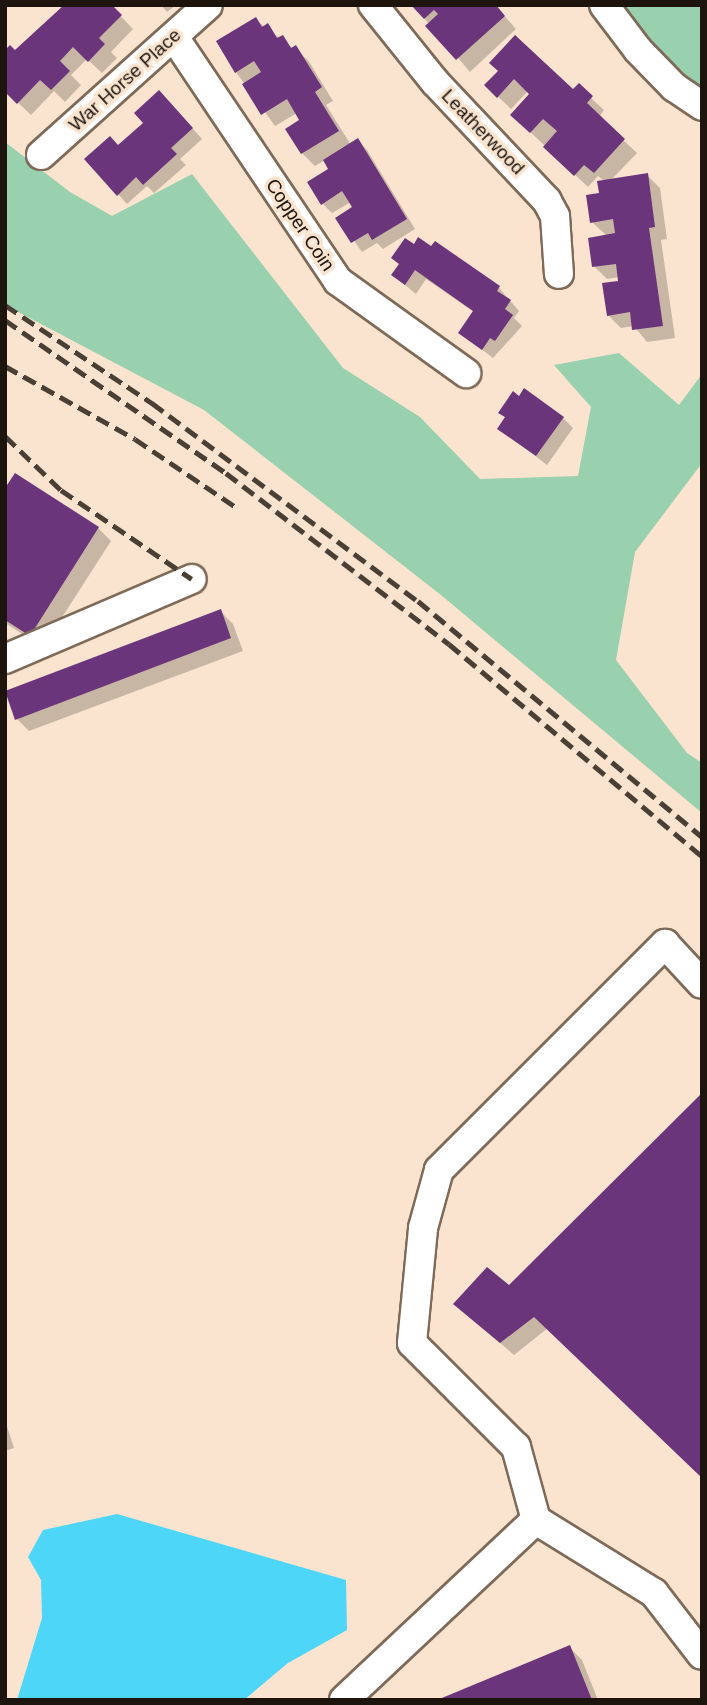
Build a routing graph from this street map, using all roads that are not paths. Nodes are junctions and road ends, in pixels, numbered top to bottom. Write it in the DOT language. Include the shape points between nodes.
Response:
graph roads {
  1 [pos="208,5"];
  2 [pos="373,5"];
  3 [pos="604,5"];
  4 [pos="174,37"];
  5 [pos="702,106"];
  6 [pos="41,155"];
  7 [pos="559,274"];
  8 [pos="466,373"];
  9 [pos="192,579"];
  10 [pos="5,659"];
  11 [pos="702,984"];
  12 [pos="536,1520"];
  13 [pos="702,1654"];
  14 [pos="344,1700"];
  1 -- 4 [label="street, War Horse Place"];
  2 -- 7 [label="street, Leatherwood" via="435,82 547,201 555,216"];
  3 -- 5 [label="street" via="638,50 674,87"];
  4 -- 6 [label="street, War Horse Place"];
  4 -- 8 [label="street, Copper Coin" via="338,281"];
  9 -- 10 [label="street"];
  11 -- 12 [label="street" via="665,944 439,1170 424,1228 412,1343 516,1447"];
  12 -- 13 [label="street" via="654,1593"];
  12 -- 14 [label="street"];
}
